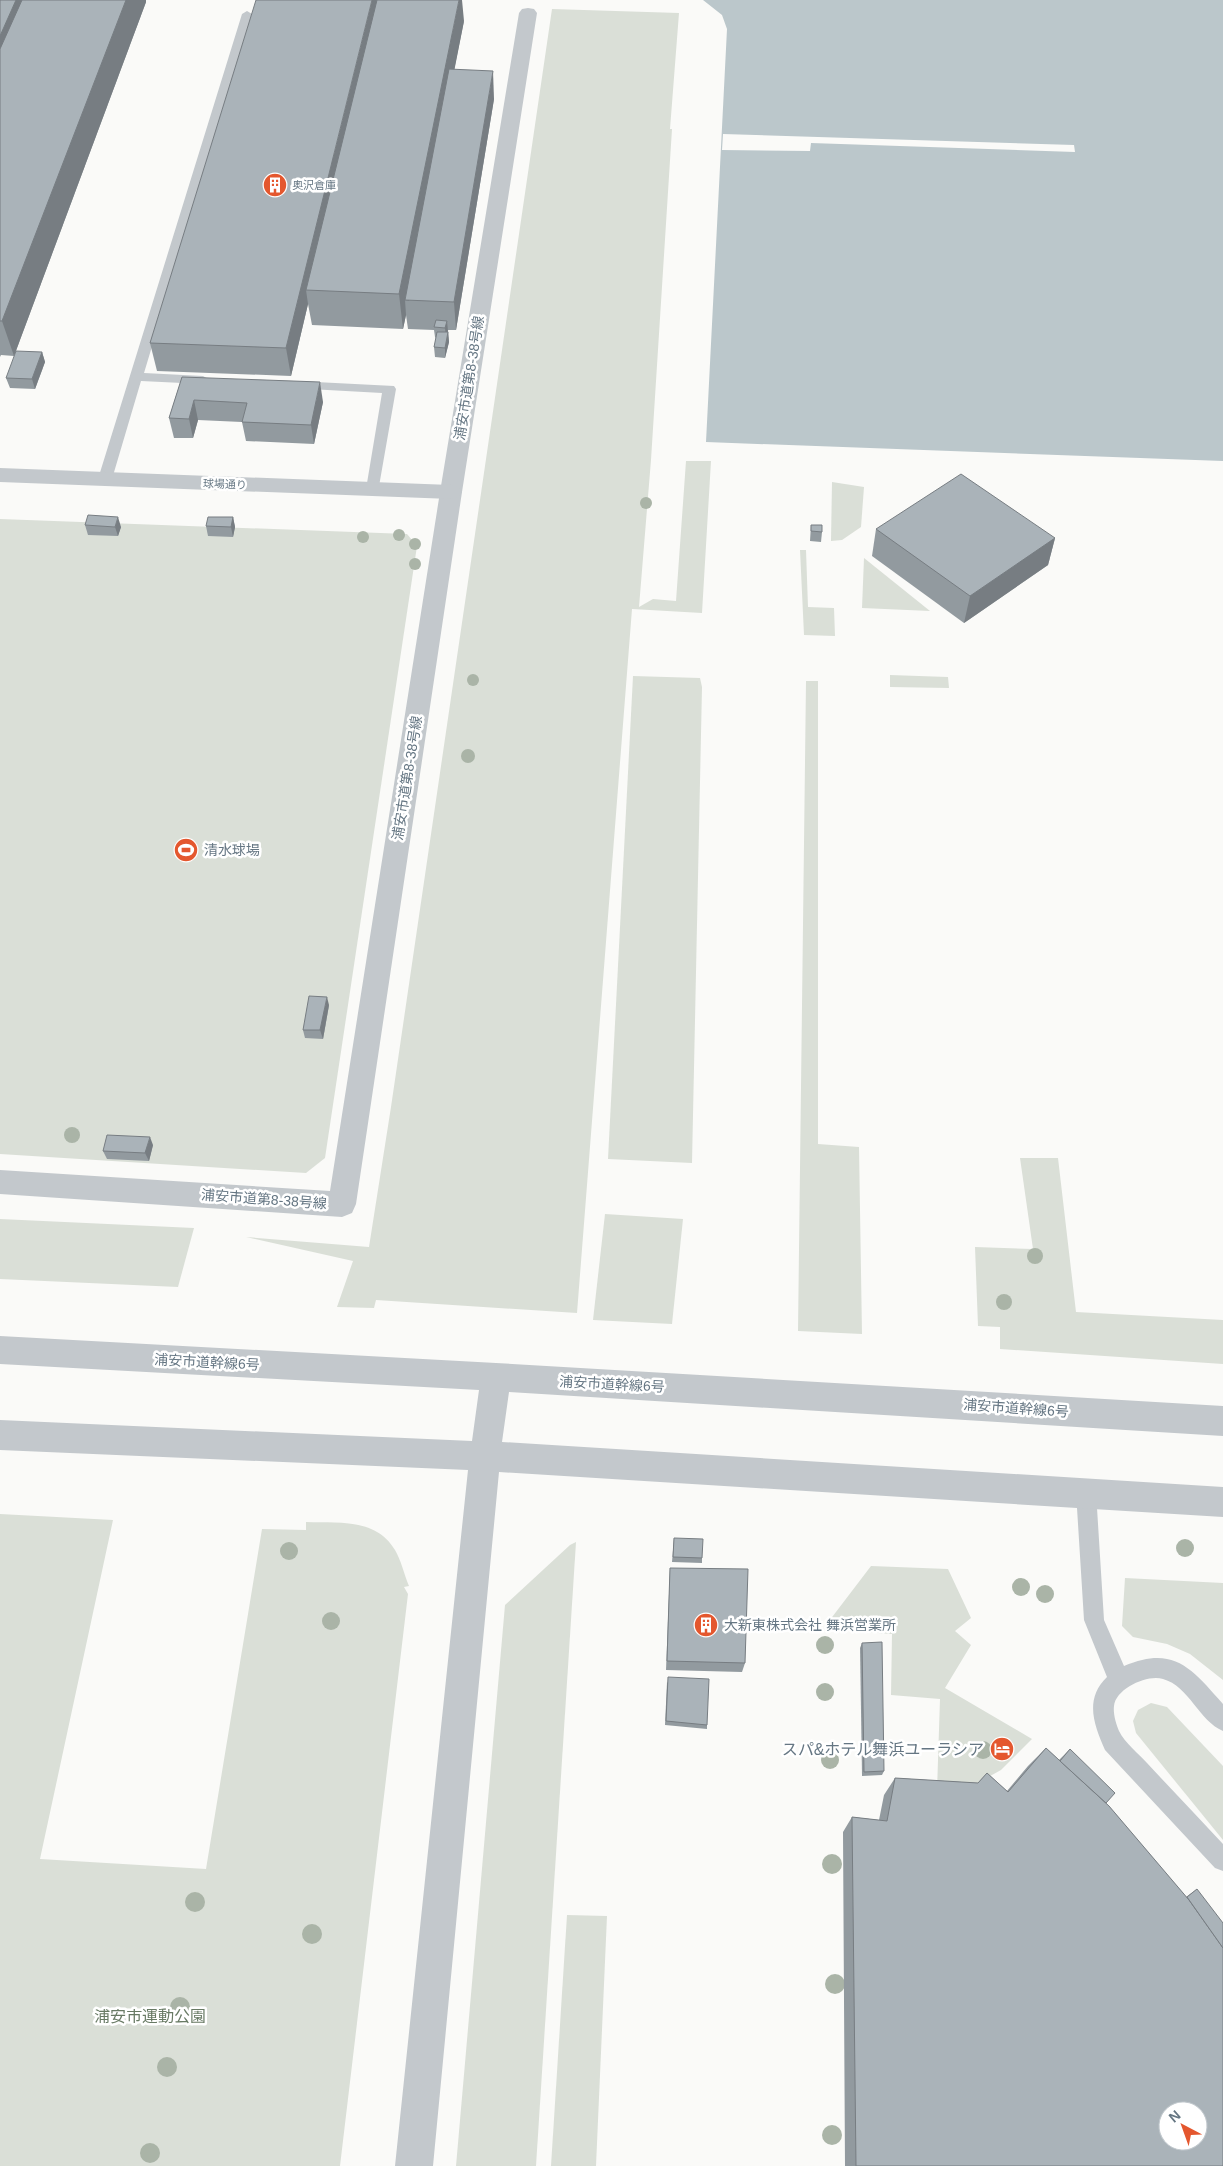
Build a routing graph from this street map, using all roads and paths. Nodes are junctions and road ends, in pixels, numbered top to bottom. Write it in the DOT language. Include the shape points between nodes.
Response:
graph roads {
  1 [pos="528,13"];
  2 [pos="247,14"];
  3 [pos="136,377"];
  4 [pos="214,381"];
  5 [pos="282,384"];
  6 [pos="0,475"];
  7 [pos="105,479"];
  8 [pos="373,489"];
  9 [pos="451,492"];
  10 [pos="0,1182"];
  11 [pos="0,1350"];
  12 [pos="496,1377"];
  13 [pos="1223,1421"];
  14 [pos="0,1435"];
  15 [pos="485,1456"];
  16 [pos="1086,1492"];
  17 [pos="1223,1502"];
  18 [pos="1119,1680"];
  19 [pos="1223,1720"];
  20 [pos="1223,1860"];
  21 [pos="414,2166"];
  1 -- 9 [label="street, 浦安市道第8-38号線"];
  2 -- 3 [label="lane"];
  3 -- 4 [label="lane"];
  3 -- 7 [label="lane"];
  5 -- 8 [label="lane" via="389,389"];
  6 -- 7 [label="street, 球場通り"];
  7 -- 8 [label="street, 球場通り"];
  8 -- 9 [label="street, 球場通り"];
  9 -- 10 [label="street, 浦安市道第8-38号線" via="342,1204"];
  11 -- 12 [label="street, 浦安市道幹線6号"];
  12 -- 13 [label="street, 浦安市道幹線6号"];
  12 -- 15 [label="street"];
  14 -- 15 [label="street"];
  15 -- 16 [label="street"];
  15 -- 21 [label="street"];
  16 -- 17 [label="street"];
  16 -- 18 [label="lane" via="1094,1620"];
  18 -- 19 [label="lane" via="1137,1671 1155,1667 1168,1669 1183,1679"];
  18 -- 20 [label="lane" via="1109,1689 1103,1706 1105,1723 1113,1742"];
}
